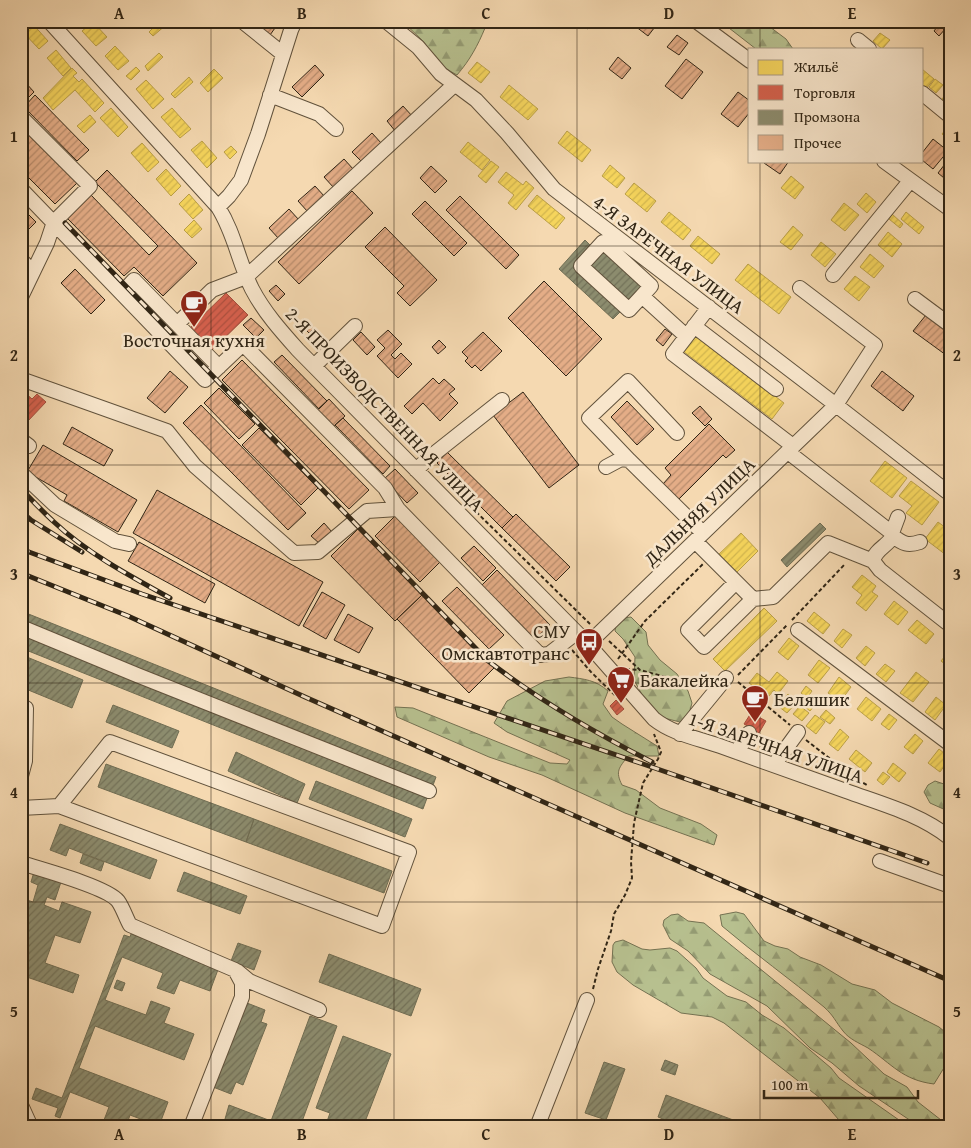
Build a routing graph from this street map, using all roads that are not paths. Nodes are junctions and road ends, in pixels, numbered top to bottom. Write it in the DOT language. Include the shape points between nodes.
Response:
graph roads {
  1 [pos="50,21"];
  2 [pos="242,21"];
  3 [pos="295,21"];
  4 [pos="386,21"];
  5 [pos="696,21"];
  6 [pos="283,54"];
  7 [pos="748,60"];
  8 [pos="454,85"];
  9 [pos="270,95"];
  10 [pos="924,96"];
  11 [pos="21,116"];
  12 [pos="950,116"];
  13 [pos="336,129"];
  14 [pos="885,162"];
  15 [pos="910,180"];
  16 [pos="21,189"];
  17 [pos="218,207"];
  18 [pos="950,209"];
  19 [pos="54,222"];
  20 [pos="21,260"];
  21 [pos="33,272"];
  22 [pos="833,276"];
  23 [pos="246,277"];
  24 [pos="800,288"];
  25 [pos="122,293"];
  26 [pos="642,296"];
  27 [pos="21,297"];
  28 [pos="914,298"];
  29 [pos="709,308"];
  30 [pos="177,324"];
  31 [pos="950,324"];
  32 [pos="355,326"];
  33 [pos="690,331"];
  34 [pos="314,366"];
  35 [pos="219,367"];
  36 [pos="21,379"];
  37 [pos="776,389"];
  38 [pos="502,400"];
  39 [pos="836,405"];
  40 [pos="678,433"];
  41 [pos="791,449"];
  42 [pos="629,460"];
  43 [pos="606,467"];
  44 [pos="416,470"];
  45 [pos="21,473"];
  46 [pos="950,494"];
  47 [pos="398,509"];
  48 [pos="898,517"];
  49 [pos="893,535"];
  50 [pos="699,537"];
  51 [pos="920,542"];
  52 [pos="129,544"];
  53 [pos="873,561"];
  54 [pos="736,582"];
  55 [pos="753,599"];
  56 [pos="950,625"];
  57 [pos="21,627"];
  58 [pos="798,630"];
  59 [pos="576,632"];
  60 [pos="588,644"];
  61 [pos="726,678"];
  62 [pos="26,708"];
  63 [pos="798,732"];
  64 [pos="749,733"];
  65 [pos="680,734"];
  66 [pos="950,744"];
  67 [pos="737,752"];
  68 [pos="774,765"];
  69 [pos="21,776"];
  70 [pos="429,791"];
  71 [pos="59,806"];
  72 [pos="21,808"];
  73 [pos="950,838"];
  74 [pos="880,861"];
  75 [pos="21,863"];
  76 [pos="950,886"];
  77 [pos="235,970"];
  78 [pos="587,1000"];
  79 [pos="319,1010"];
  80 [pos="21,1105"];
  81 [pos="31,1127"];
  82 [pos="191,1127"];
  83 [pos="537,1127"];
  1 -- 17 [label="street, 2-Я ПРОИЗВОДСТВЕННАЯ УЛИЦА"];
  2 -- 6 [label="street"];
  3 -- 6 [label="street"];
  4 -- 8 [label="street, 4-Я ЗАРЕЧНАЯ УЛИЦА" via="418,47"];
  5 -- 7 [label="street"];
  6 -- 9 [label="street"];
  8 -- 23 [label="street"];
  8 -- 29 [label="street, 4-Я ЗАРЕЧНАЯ УЛИЦА" via="476,100 554,189"];
  9 -- 13 [label="street" via="319,114"];
  9 -- 17 [label="street" via="240,180"];
  10 -- 12 [label="street"];
  11 -- 19 [label="street" via="90,186"];
  14 -- 15 [label="street"];
  15 -- 18 [label="street"];
  15 -- 22 [label="street"];
  16 -- 19 [label="street"];
  17 -- 23 [label="street, 2-Я ПРОИЗВОДСТВЕННАЯ УЛИЦА" via="228,222"];
  19 -- 21 [label="street"];
  19 -- 25 [label="street"];
  20 -- 21 [label="street"];
  21 -- 27 [label="street"];
  23 -- 30 [label="street" via="212,290"];
  23 -- 34 [label="street, 2-Я ПРОИЗВОДСТВЕННАЯ УЛИЦА" via="271,319"];
  24 -- 39 [label="street, ДАЛЬНЯЯ УЛИЦА" via="875,346"];
  25 -- 30 [label="street" via="134,280"];
  25 -- 35 [label="street" via="205,380"];
  26 -- 26 [label="street" via="651,286 603,242 581,266 629,310"];
  26 -- 33 [label="street"];
  28 -- 31 [label="street"];
  29 -- 33 [label="street"];
  29 -- 39 [label="street, 4-Я ЗАРЕЧНАЯ УЛИЦА"];
  30 -- 35 [label="street"];
  32 -- 34 [label="street"];
  33 -- 37 [label="street"];
  33 -- 41 [label="street" via="673,354"];
  34 -- 44 [label="street, 2-Я ПРОИЗВОДСТВЕННАЯ УЛИЦА"];
  35 -- 47 [label="street" via="243,344 385,488"];
  36 -- 47 [label="street" via="167,430 195,466 294,553 318,552 367,511"];
  38 -- 44 [label="street"];
  39 -- 41 [label="street, ДАЛЬНЯЯ УЛИЦА"];
  39 -- 46 [label="street, 4-Я ЗАРЕЧНАЯ УЛИЦА"];
  40 -- 42 [label="street" via="628,381 590,418"];
  41 -- 49 [label="street"];
  41 -- 50 [label="street, ДАЛЬНЯЯ УЛИЦА"];
  42 -- 43 [label="street" via="621,459"];
  42 -- 50 [label="street"];
  44 -- 59 [label="street, 2-Я ПРОИЗВОДСТВЕННАЯ УЛИЦА"];
  45 -- 52 [label="street" via="55,505 115,541"];
  47 -- 59 [label="street" via="540,655 548,654"];
  48 -- 49 [label="street"];
  49 -- 51 [label="street" via="903,544"];
  49 -- 53 [label="street"];
  50 -- 54 [label="street" via="710,556"];
  50 -- 60 [label="street, ДАЛЬНЯЯ УЛИЦА"];
  53 -- 55 [label="street" via="828,543 773,597"];
  53 -- 56 [label="street"];
  54 -- 55 [label="street"];
  54 -- 55 [label="street" via="688,630 704,646"];
  57 -- 70 [label="street"];
  58 -- 66 [label="street"];
  59 -- 60 [label="street, 2-Я ПРОИЗВОДСТВЕННАЯ УЛИЦА"];
  60 -- 65 [label="street, 1-Я ЗАРЕЧНАЯ УЛИЦА" via="654,719"];
  61 -- 65 [label="street"];
  62 -- 69 [label="street" via="25,761"];
  63 -- 68 [label="street"];
  64 -- 67 [label="street"];
  65 -- 67 [label="street, 1-Я ЗАРЕЧНАЯ УЛИЦА"];
  67 -- 68 [label="street, 1-Я ЗАРЕЧНАЯ УЛИЦА"];
  68 -- 73 [label="street, 1-Я ЗАРЕЧНАЯ УЛИЦА" via="910,814"];
  71 -- 71 [label="street" via="110,742 409,852 382,926"];
  71 -- 72 [label="street"];
  74 -- 76 [label="street"];
  75 -- 77 [label="street" via="111,895 118,901 130,925"];
  77 -- 79 [label="street" via="249,981"];
  77 -- 82 [label="street" via="242,983 242,997"];
  78 -- 83 [label="street"];
  80 -- 81 [label="street"];
}
